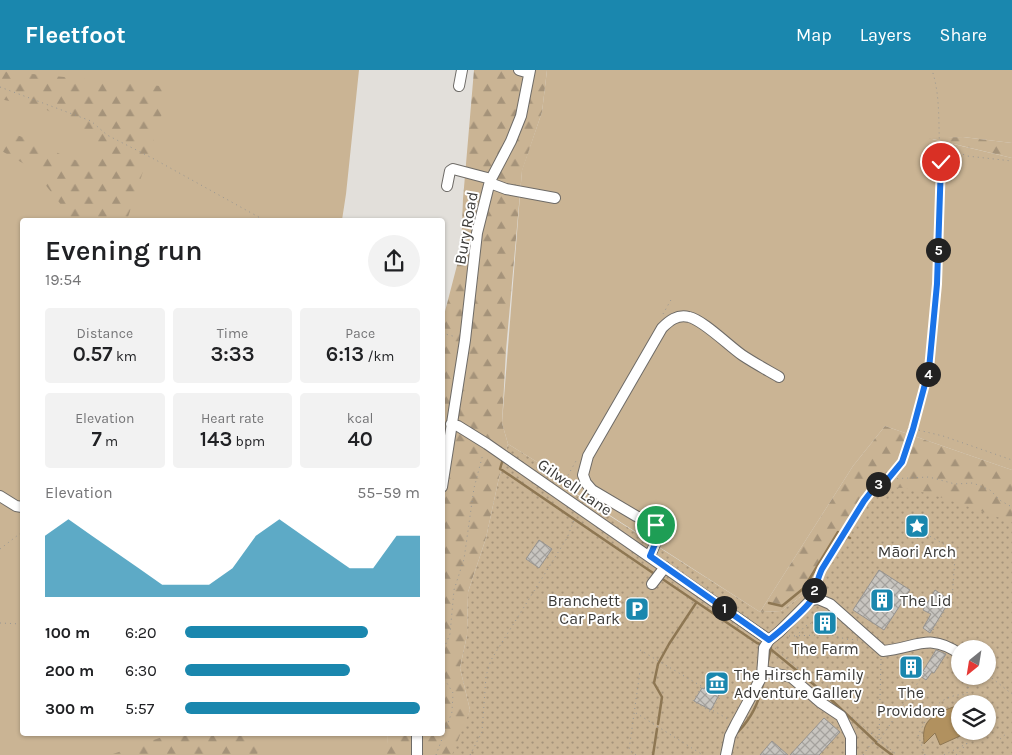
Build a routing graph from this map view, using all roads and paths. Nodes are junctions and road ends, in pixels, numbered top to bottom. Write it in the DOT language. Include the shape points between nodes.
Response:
graph roads {
  1 [pos="462,70"];
  2 [pos="932,70"];
  3 [pos="526,71"];
  4 [pos="459,86"];
  5 [pos="0,87"];
  6 [pos="939,145"];
  7 [pos="1012,160"];
  8 [pos="490,181"];
  9 [pos="447,186"];
  10 [pos="555,198"];
  11 [pos="260,218"];
  12 [pos="445,333"];
  13 [pos="465,340"];
  14 [pos="779,377"];
  15 [pos="451,424"];
  16 [pos="913,429"];
  17 [pos="487,444"];
  18 [pos="1012,460"];
  19 [pos="445,466"];
  20 [pos="888,479"];
  21 [pos="0,496"];
  22 [pos="20,507"];
  23 [pos="1012,507"];
  24 [pos="574,520"];
  25 [pos="917,529"];
  26 [pos="20,534"];
  27 [pos="0,549"];
  28 [pos="650,556"];
  29 [pos="664,567"];
  30 [pos="656,579"];
  31 [pos="811,600"];
  32 [pos="844,617"];
  33 [pos="0,623"];
  34 [pos="20,624"];
  35 [pos="827,626"];
  36 [pos="779,632"];
  37 [pos="932,632"];
  38 [pos="822,634"];
  39 [pos="796,637"];
  40 [pos="839,637"];
  41 [pos="868,638"];
  42 [pos="769,640"];
  43 [pos="445,646"];
  44 [pos="951,649"];
  45 [pos="640,650"];
  46 [pos="883,651"];
  47 [pos="924,668"];
  48 [pos="640,671"];
  49 [pos="766,671"];
  50 [pos="835,679"];
  51 [pos="445,680"];
  52 [pos="996,681"];
  53 [pos="968,685"];
  54 [pos="701,686"];
  55 [pos="709,688"];
  56 [pos="822,691"];
  57 [pos="715,692"];
  58 [pos="967,694"];
  59 [pos="1012,694"];
  60 [pos="712,710"];
  61 [pos="636,713"];
  62 [pos="736,724"];
  63 [pos="445,731"];
  64 [pos="1006,734"];
  65 [pos="417,736"];
  66 [pos="443,736"];
  67 [pos="1000,739"];
  68 [pos="877,742"];
  69 [pos="968,742"];
  70 [pos="417,755"];
  71 [pos="436,755"];
  72 [pos="470,755"];
  73 [pos="636,755"];
  74 [pos="702,755"];
  75 [pos="726,755"];
  76 [pos="851,755"];
  77 [pos="863,755"];
  78 [pos="925,755"];
  79 [pos="944,755"];
  80 [pos="956,755"];
  1 -- 4 [label="street"];
  2 -- 6 [label="path" via="940,119"];
  3 -- 8 [label="street, Bury Road" via="521,116"];
  5 -- 11 [label="path" via="91,121 107,135"];
  6 -- 7 [label="path" via="967,156"];
  6 -- 16 [label="path" via="937,284 929,369"];
  8 -- 9 [label="street" via="453,169"];
  8 -- 10 [label="street" via="506,189"];
  8 -- 13 [label="street, Bury Road" via="477,233"];
  12 -- 13 [label="path"];
  13 -- 15 [label="street, Bury Road"];
  14 -- 28 [label="street" via="690,317 679,316 662,328 588,456 583,475 592,490 656,525 660,532"];
  15 -- 17 [label="street, Gilwell Lane"];
  15 -- 19 [label="street, Bury Road"];
  16 -- 18 [label="path"];
  16 -- 20 [label="path" via="902,462"];
  17 -- 28 [label="street, Gilwell Lane"];
  17 -- 43 [label="path" via="474,488 464,559 454,590 450,634"];
  20 -- 23 [label="path" via="929,477 955,484 972,483 990,490"];
  20 -- 31 [label="path" via="877,484 864,501 822,569"];
  21 -- 22 [label="street"];
  24 -- 72 [label="path" via="567,538 491,660 486,676 482,732"];
  25 -- 37 [label="path" via="958,552 952,599"];
  26 -- 27 [label="path"];
  28 -- 29 [label="street, Gilwell Lane"];
  29 -- 30 [label="street"];
  29 -- 42 [label="street, Gilwell Lane"];
  31 -- 32 [label="street" via="830,600 830,604"];
  31 -- 36 [label="street"];
  32 -- 35 [label="path" via="830,628"];
  32 -- 41 [label="street"];
  33 -- 34 [label="path"];
  35 -- 38 [label="path"];
  35 -- 40 [label="path"];
  36 -- 39 [label="path"];
  36 -- 42 [label="street"];
  38 -- 39 [label="path"];
  38 -- 39 [label="path" via="812,629 816,623 813,622"];
  38 -- 40 [label="path"];
  40 -- 41 [label="path" via="855,641"];
  41 -- 46 [label="street"];
  42 -- 49 [label="street" via="764,648"];
  44 -- 46 [label="street" via="941,643 923,642 901,650"];
  45 -- 54 [label="path"];
  46 -- 68 [label="path"];
  47 -- 68 [label="path" via="925,672"];
  48 -- 61 [label="path"];
  49 -- 62 [label="street"];
  49 -- 76 [label="street" via="791,677 840,716 851,737"];
  50 -- 56 [label="path"];
  51 -- 63 [label="path" via="453,693 452,712"];
  52 -- 59 [label="path"];
  53 -- 58 [label="path"];
  54 -- 55 [label="path"];
  54 -- 60 [label="path" via="693,702"];
  57 -- 60 [label="path" via="721,696"];
  58 -- 78 [label="path" via="951,696 934,707 918,735"];
  60 -- 62 [label="path"];
  61 -- 73 [label="path" via="629,750"];
  61 -- 74 [label="path"];
  62 -- 75 [label="street"];
  64 -- 67 [label="path"];
  65 -- 70 [label="street"];
  66 -- 71 [label="path"];
  68 -- 77 [label="path" via="870,745"];
  69 -- 79 [label="path"];
  69 -- 80 [label="path"];
}
